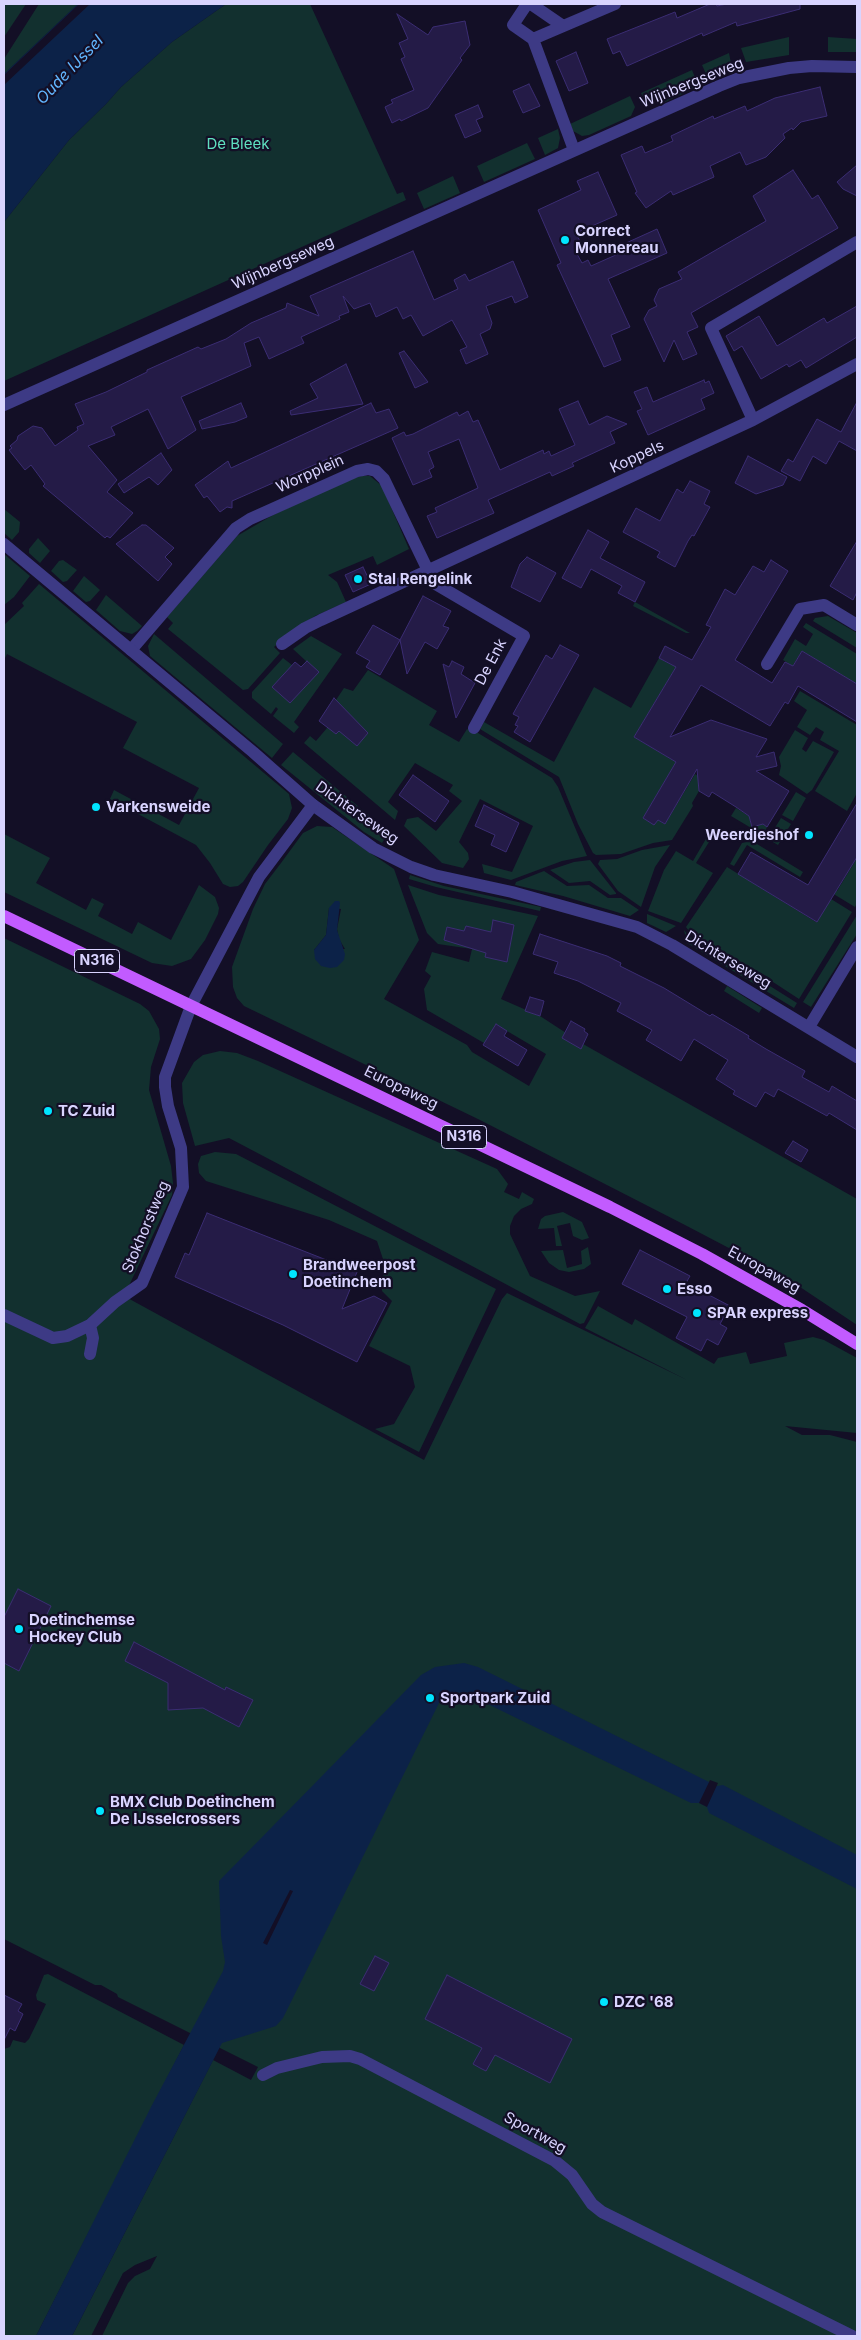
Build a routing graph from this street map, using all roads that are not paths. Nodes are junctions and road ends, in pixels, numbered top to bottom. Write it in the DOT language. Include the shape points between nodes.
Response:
graph roads {
  1 [pos="527,4"];
  2 [pos="531,4"];
  3 [pos="615,4"];
  4 [pos="563,26"];
  5 [pos="533,39"];
  6 [pos="857,67"];
  7 [pos="574,150"];
  8 [pos="857,242"];
  9 [pos="857,364"];
  10 [pos="4,405"];
  11 [pos="753,420"];
  12 [pos="4,544"];
  13 [pos="427,572"];
  14 [pos="857,625"];
  15 [pos="282,644"];
  16 [pos="131,650"];
  17 [pos="766,664"];
  18 [pos="474,728"];
  19 [pos="313,805"];
  20 [pos="4,916"];
  21 [pos="857,947"];
  22 [pos="191,1006"];
  23 [pos="809,1027"];
  24 [pos="857,1057"];
  25 [pos="4,1316"];
  26 [pos="90,1325"];
  27 [pos="857,1344"];
  28 [pos="90,1354"];
  29 [pos="264,2075"];
  30 [pos="852,2336"];
  1 -- 5 [label="street" via="512,25"];
  2 -- 4 [label="street"];
  3 -- 4 [label="street"];
  4 -- 5 [label="street"];
  5 -- 7 [label="street"];
  6 -- 7 [label="street, Wijnbergseweg" via="789,68 739,78"];
  7 -- 10 [label="street, Wijnbergseweg"];
  8 -- 11 [label="street" via="711,328"];
  9 -- 11 [label="street, Koppels"];
  11 -- 13 [label="street, Koppels"];
  12 -- 16 [label="street, Dichterseweg"];
  13 -- 15 [label="street" via="305,628"];
  13 -- 16 [label="street, Worpplein" via="384,479 368,468 236,528"];
  13 -- 18 [label="street, De Enk" via="434,583 524,636"];
  14 -- 17 [label="street" via="824,605 800,609"];
  16 -- 19 [label="street, Dichterseweg"];
  19 -- 22 [label="street" via="259,877"];
  19 -- 23 [label="street, Dichterseweg" via="373,848 411,867 637,927"];
  20 -- 22 [label="main road, Europaweg / N316"];
  21 -- 23 [label="street"];
  22 -- 26 [label="street, Stokhorstweg" via="165,1077 181,1148 183,1187 142,1283"];
  22 -- 27 [label="main road, Europaweg / N316" via="610,1207 719,1263"];
  23 -- 24 [label="street, Dichterseweg"];
  25 -- 26 [label="street, Stokhorstweg" via="53,1338 67,1336"];
  26 -- 28 [label="street" via="93,1338"];
  29 -- 30 [label="street, Sportweg" via="277,2068 322,2057 360,2059 555,2161 572,2175 592,2204 602,2212"];
}
